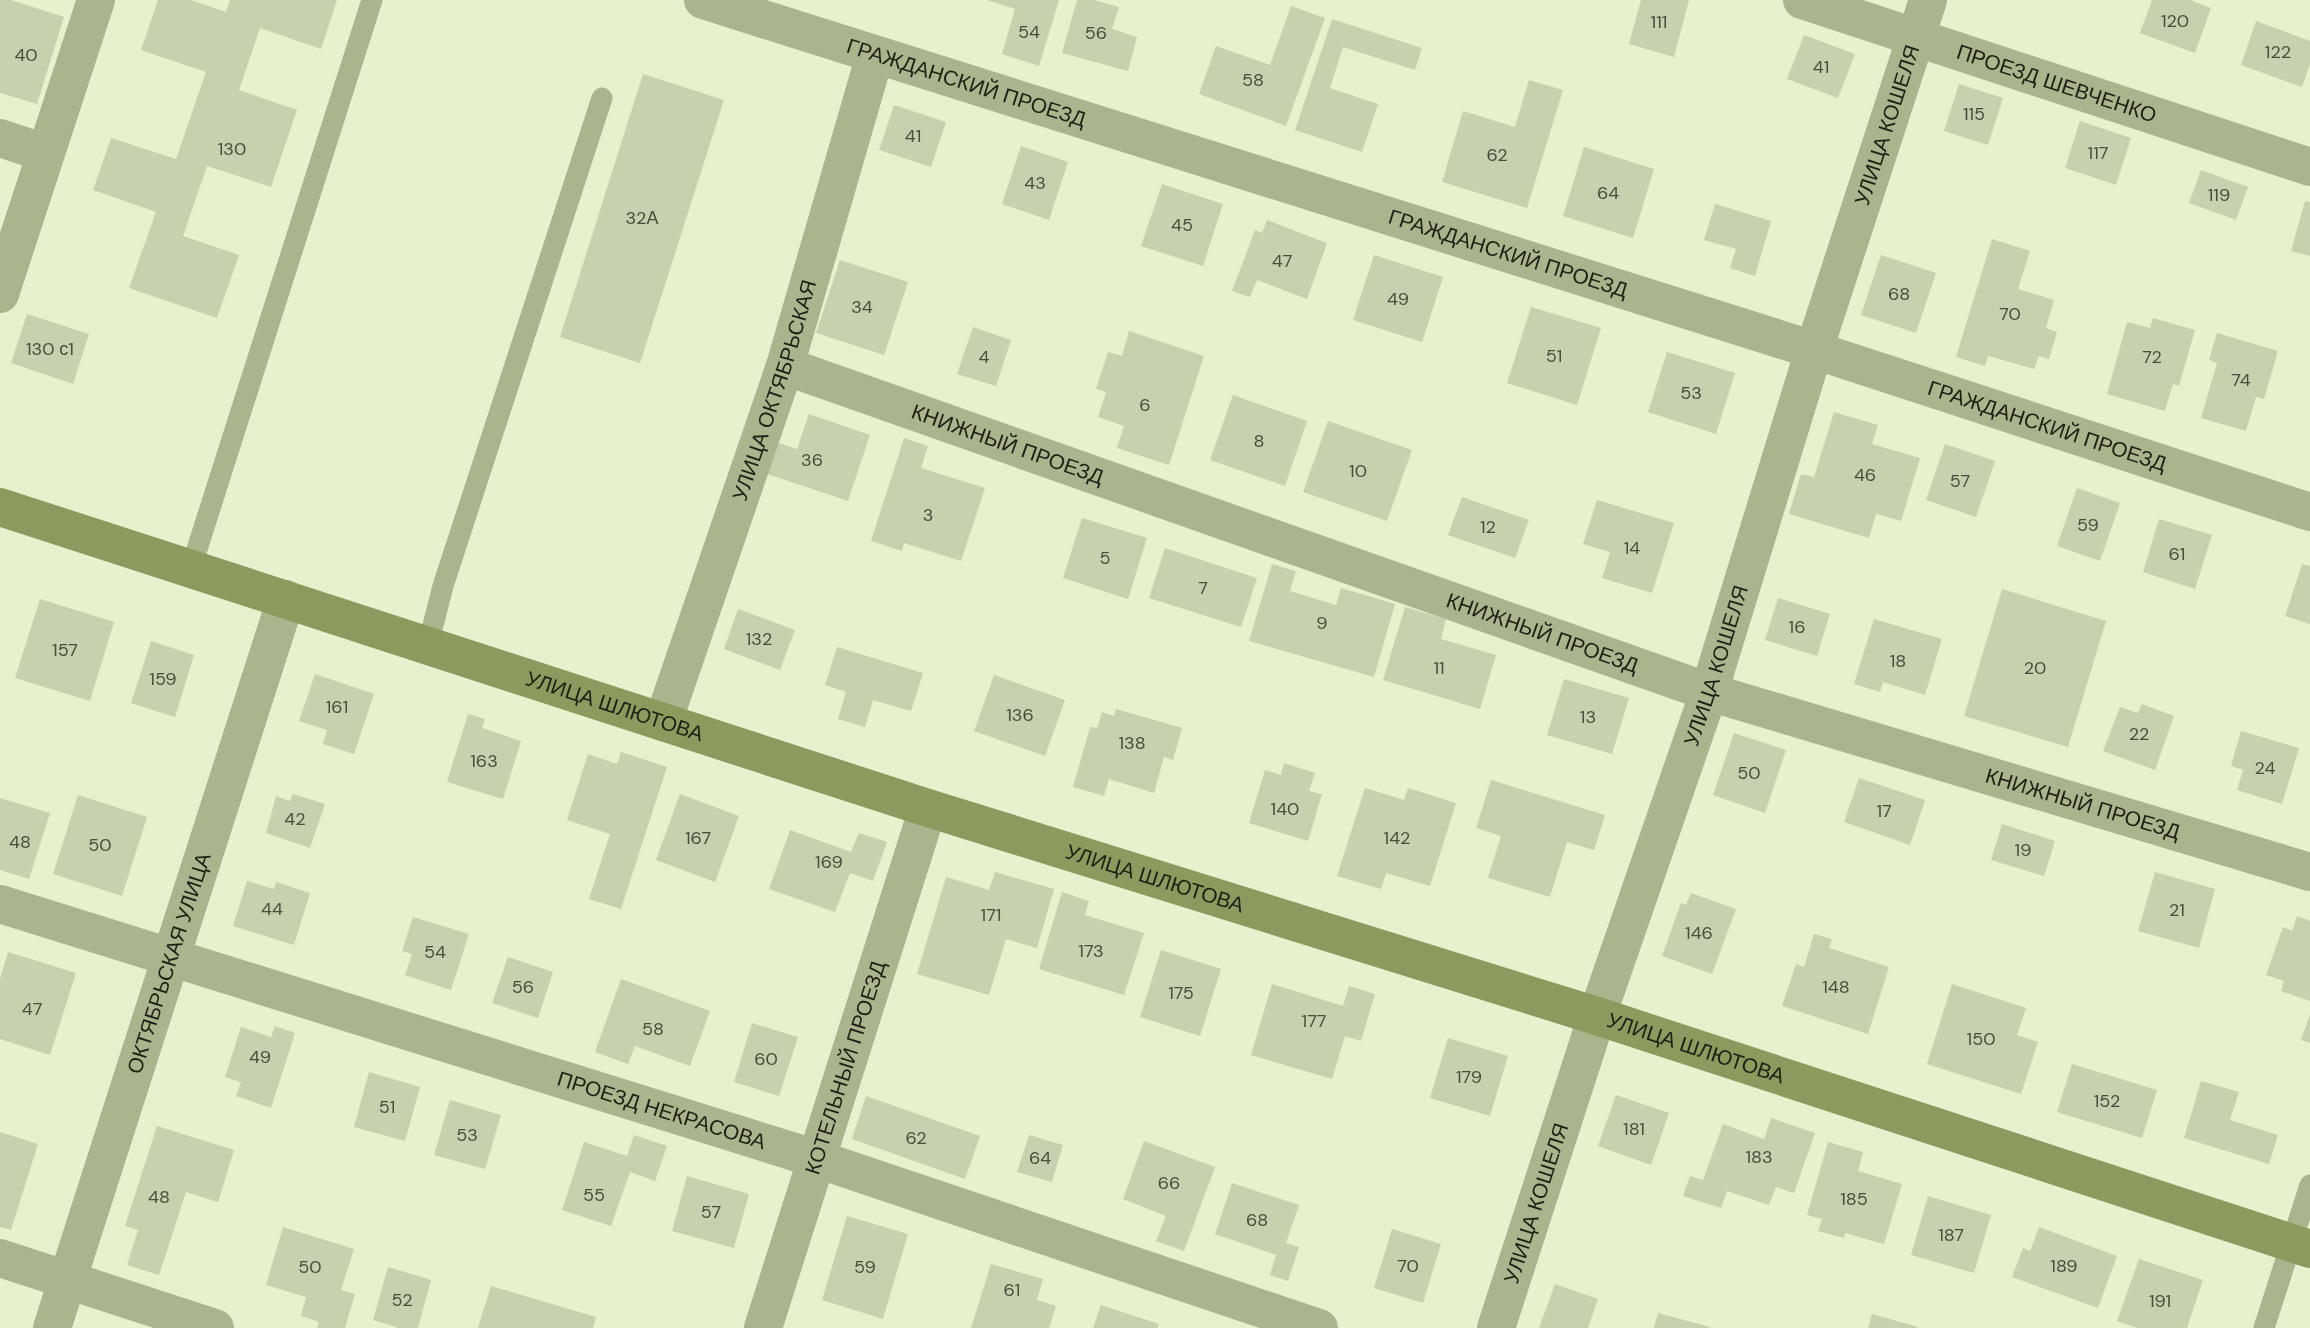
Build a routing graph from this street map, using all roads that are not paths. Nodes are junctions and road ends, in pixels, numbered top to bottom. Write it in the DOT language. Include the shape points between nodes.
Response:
graph roads {
  1 [pos="96,0"];
  2 [pos="372,0"];
  3 [pos="703,0"];
  4 [pos="1802,0"];
  5 [pos="1928,0"];
  6 [pos="1917,37"];
  7 [pos="875,55"];
  8 [pos="603,98"];
  9 [pos="0,138"];
  10 [pos="45,153"];
  11 [pos="2310,167"];
  12 [pos="0,294"];
  13 [pos="1814,350"];
  14 [pos="785,366"];
  15 [pos="0,507"];
  16 [pos="2310,512"];
  17 [pos="191,568"];
  18 [pos="286,599"];
  19 [pos="428,645"];
  20 [pos="1709,692"];
  21 [pos="663,722"];
  22 [pos="928,808"];
  23 [pos="2310,872"];
  24 [pos="0,904"];
  25 [pos="171,957"];
  26 [pos="1597,1016"];
  27 [pos="817,1159"];
  28 [pos="2310,1185"];
  29 [pos="2301,1246"];
  30 [pos="0,1258"];
  31 [pos="67,1280"];
  32 [pos="52,1328"];
  33 [pos="215,1328"];
  34 [pos="763,1328"];
  35 [pos="1319,1328"];
  36 [pos="1496,1328"];
  37 [pos="2264,1328"];
  1 -- 10 [label="street"];
  2 -- 17 [label="lane"];
  3 -- 7 [label="street, ГРАЖДАНСКИЙ ПРОЕЗД"];
  4 -- 6 [label="street, ПРОЕЗД ШЕВЧЕНКО"];
  5 -- 6 [label="street, УЛИЦА КОШЕЛЯ"];
  6 -- 11 [label="street, ПРОЕЗД ШЕВЧЕНКО"];
  6 -- 13 [label="street, УЛИЦА КОШЕЛЯ"];
  7 -- 13 [label="street, ГРАЖДАНСКИЙ ПРОЕЗД"];
  7 -- 14 [label="street, УЛИЦА ОКТЯБРЬСКАЯ"];
  8 -- 19 [label="lane"];
  9 -- 10 [label="street"];
  10 -- 12 [label="street"];
  13 -- 16 [label="street, ГРАЖДАНСКИЙ ПРОЕЗД"];
  13 -- 20 [label="street, УЛИЦА КОШЕЛЯ"];
  14 -- 20 [label="street, КНИЖНЫЙ ПРОЕЗД"];
  14 -- 21 [label="street, УЛИЦА ОКТЯБРЬСКАЯ"];
  15 -- 17 [label="main road, УЛИЦА ШЛЮТОВА"];
  17 -- 18 [label="main road, УЛИЦА ШЛЮТОВА"];
  18 -- 19 [label="main road, УЛИЦА ШЛЮТОВА"];
  18 -- 25 [label="street, ОКТЯБРЬСКАЯ УЛИЦА"];
  19 -- 21 [label="main road, УЛИЦА ШЛЮТОВА"];
  20 -- 23 [label="street, КНИЖНЫЙ ПРОЕЗД"];
  20 -- 26 [label="street, УЛИЦА КОШЕЛЯ"];
  21 -- 22 [label="main road, УЛИЦА ШЛЮТОВА"];
  22 -- 26 [label="main road, УЛИЦА ШЛЮТОВА"];
  22 -- 27 [label="street, КОТЕЛЬНЫЙ ПРОЕЗД"];
  24 -- 25 [label="street, ПРОЕЗД НЕКРАСОВА"];
  25 -- 27 [label="street, ПРОЕЗД НЕКРАСОВА"];
  25 -- 31 [label="street, ОКТЯБРЬСКАЯ УЛИЦА"];
  26 -- 29 [label="main road, УЛИЦА ШЛЮТОВА"];
  26 -- 36 [label="street, УЛИЦА КОШЕЛЯ"];
  27 -- 34 [label="street, КОТЕЛЬНЫЙ ПРОЕЗД"];
  27 -- 35 [label="street, ПРОЕЗД НЕКРАСОВА"];
  28 -- 29 [label="lane"];
  29 -- 37 [label="lane"];
  30 -- 31 [label="street"];
  31 -- 32 [label="street, ОКТЯБРЬСКАЯ УЛИЦА"];
  31 -- 33 [label="street"];
}
